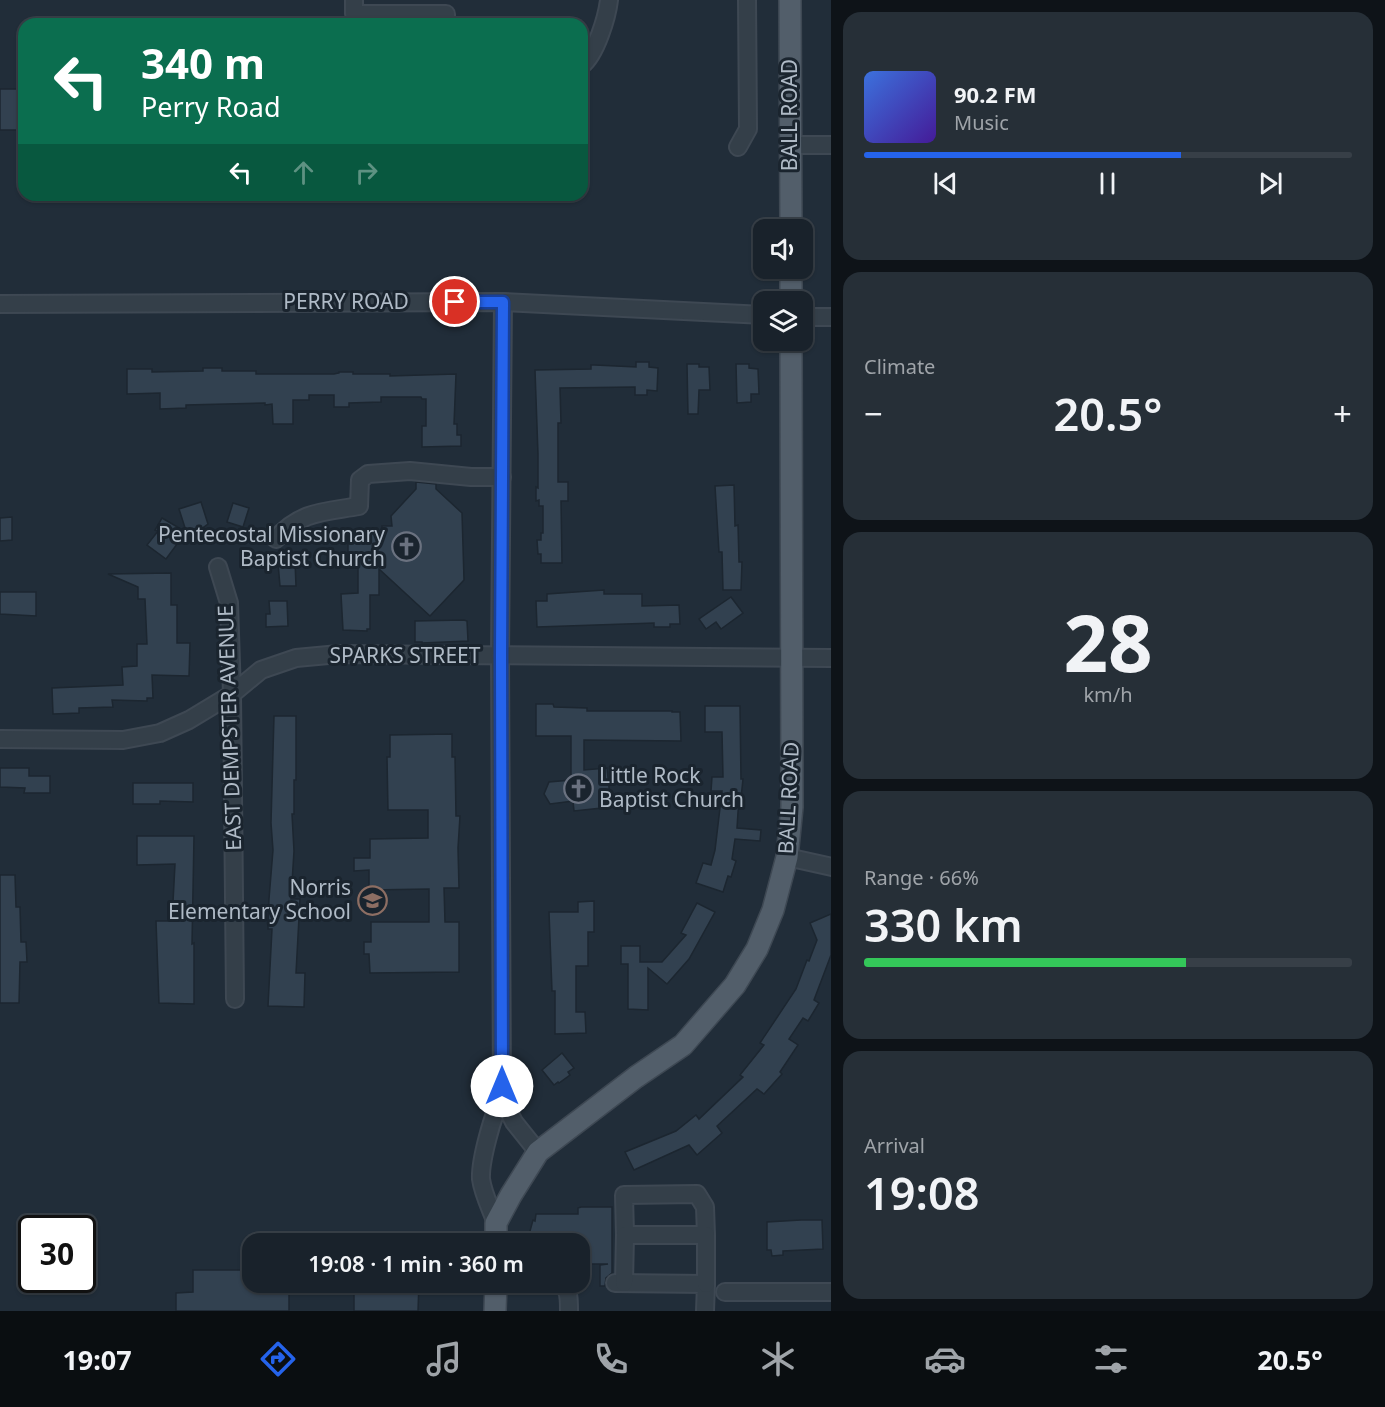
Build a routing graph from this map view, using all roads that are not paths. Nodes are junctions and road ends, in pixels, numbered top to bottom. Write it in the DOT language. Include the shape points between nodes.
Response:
graph roads {
  1 [pos="354,0"];
  2 [pos="609,0"];
  3 [pos="747,0"];
  4 [pos="790,0"];
  5 [pos="446,18"];
  6 [pos="588,58"];
  7 [pos="831,144"];
  8 [pos="791,145"];
  9 [pos="738,147"];
  10 [pos="791,219"];
  11 [pos="503,302"];
  12 [pos="0,304"];
  13 [pos="753,314"];
  14 [pos="813,317"];
  15 [pos="831,317"];
  16 [pos="791,351"];
  17 [pos="502,477"];
  18 [pos="276,539"];
  19 [pos="218,567"];
  20 [pos="501,656"];
  21 [pos="793,658"];
  22 [pos="831,658"];
  23 [pos="232,694"];
  24 [pos="0,739"];
  25 [pos="787,857"];
  26 [pos="831,867"];
  27 [pos="235,999"];
  28 [pos="502,1098"];
  29 [pos="538,1152"];
  30 [pos="496,1233"];
  31 [pos="625,1235"];
  32 [pos="706,1235"];
  33 [pos="706,1284"];
  34 [pos="725,1292"];
  35 [pos="831,1292"];
  36 [pos="496,1293"];
  37 [pos="568,1293"];
  38 [pos="495,1311"];
  39 [pos="569,1311"];
  40 [pos="705,1311"];
  1 -- 5 [label="street" via="354,14 446,14"];
  2 -- 6 [label="street" via="597,43"];
  3 -- 9 [label="street" via="748,129"];
  4 -- 8 [label="main road, BALL ROAD"];
  7 -- 8 [label="street"];
  8 -- 10 [label="main road, BALL ROAD"];
  11 -- 12 [label="street, PERRY ROAD"];
  11 -- 13 [label="street, PERRY ROAD"];
  11 -- 17 [label="street"];
  14 -- 15 [label="street"];
  16 -- 21 [label="main road, BALL ROAD"];
  17 -- 18 [label="street" via="410,471 368,474 360,480 359,506 304,516"];
  17 -- 20 [label="street"];
  19 -- 23 [label="street, EAST DEMPSTER AVENUE" via="229,603"];
  20 -- 21 [label="street, SPARKS STREET"];
  20 -- 23 [label="street, SPARKS STREET" via="339,654 296,658 261,670"];
  20 -- 28 [label="street"];
  21 -- 22 [label="street, SPARKS STREET"];
  21 -- 25 [label="main road, BALL ROAD" via="792,807"];
  23 -- 24 [label="street, SPARKS STREET" via="160,733 123,740"];
  23 -- 27 [label="street, EAST DEMPSTER AVENUE"];
  25 -- 26 [label="street"];
  25 -- 29 [label="main road, BALL ROAD" via="773,910 757,949 735,985 683,1044"];
  28 -- 29 [label="street" via="514,1122"];
  28 -- 30 [label="street" via="494,1114 481,1177"];
  29 -- 30 [label="main road" via="511,1195"];
  31 -- 32 [label="street"];
  31 -- 32 [label="street" via="624,1195 697,1194 705,1207"];
  31 -- 33 [label="street" via="620,1283"];
  32 -- 33 [label="street"];
  33 -- 40 [label="street"];
  34 -- 35 [label="street"];
  36 -- 38 [label="main road"];
  37 -- 39 [label="street"];
}
